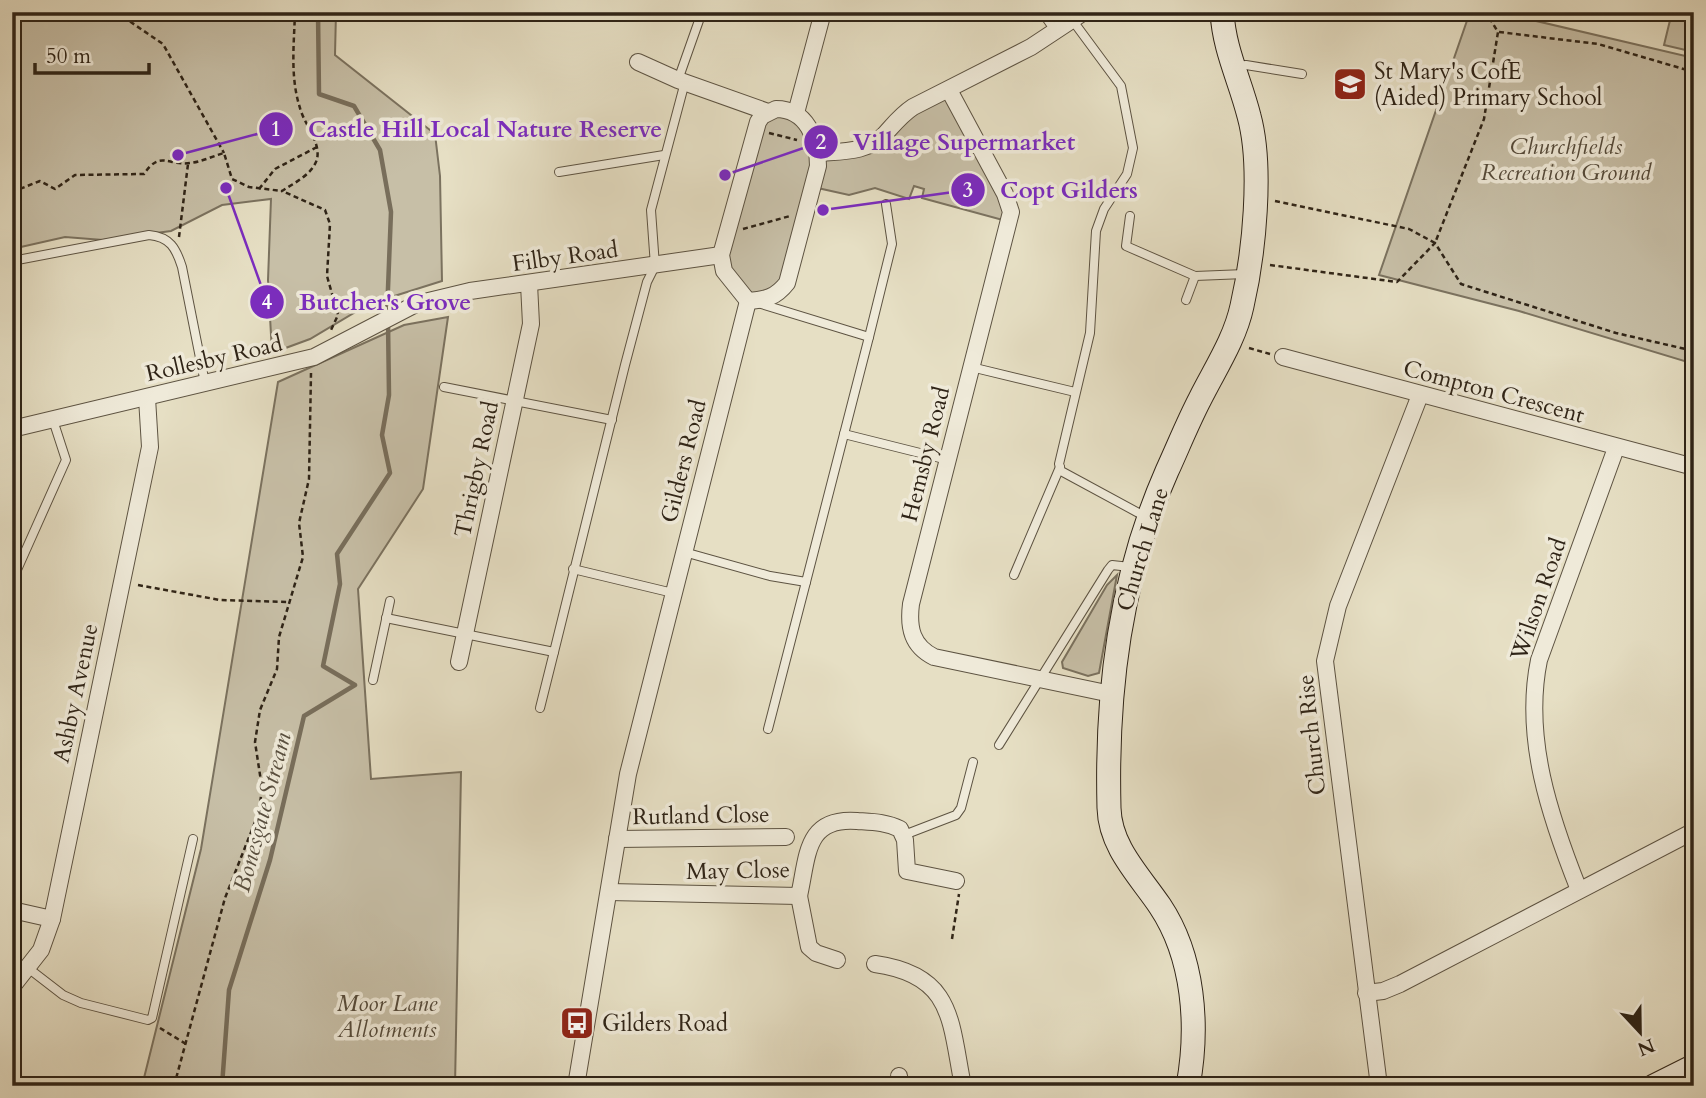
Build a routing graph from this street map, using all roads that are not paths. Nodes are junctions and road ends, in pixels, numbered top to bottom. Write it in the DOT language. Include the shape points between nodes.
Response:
graph roads {
  1 [pos="702,12"];
  2 [pos="823,12"];
  3 [pos="1042,12"];
  4 [pos="1222,12"];
  5 [pos="1078,16"];
  6 [pos="1056,32"];
  7 [pos="638,62"];
  8 [pos="1232,67"];
  9 [pos="1302,74"];
  10 [pos="681,81"];
  11 [pos="949,90"];
  12 [pos="768,112"];
  13 [pos="796,113"];
  14 [pos="818,153"];
  15 [pos="664,155"];
  16 [pos="559,172"];
  17 [pos="886,204"];
  18 [pos="1130,216"];
  19 [pos="721,255"];
  20 [pos="12,261"];
  21 [pos="655,266"];
  22 [pos="1248,268"];
  23 [pos="1195,276"];
  24 [pos="529,284"];
  25 [pos="1186,300"];
  26 [pos="748,301"];
  27 [pos="416,304"];
  28 [pos="869,337"];
  29 [pos="1283,357"];
  30 [pos="971,367"];
  31 [pos="205,384"];
  32 [pos="444,387"];
  33 [pos="1075,392"];
  34 [pos="1420,395"];
  35 [pos="148,398"];
  36 [pos="514,400"];
  37 [pos="52,417"];
  38 [pos="612,421"];
  39 [pos="12,429"];
  40 [pos="844,434"];
  41 [pos="1616,448"];
  42 [pos="948,460"];
  43 [pos="1060,467"];
  44 [pos="1694,467"];
  45 [pos="1149,519"];
  46 [pos="684,551"];
  47 [pos="1133,568"];
  48 [pos="573,569"];
  49 [pos="1014,575"];
  50 [pos="12,581"];
  51 [pos="806,582"];
  52 [pos="673,593"];
  53 [pos="390,601"];
  54 [pos="386,618"];
  55 [pos="464,633"];
  56 [pos="554,652"];
  57 [pos="459,662"];
  58 [pos="1043,679"];
  59 [pos="373,680"];
  60 [pos="1111,694"];
  61 [pos="540,708"];
  62 [pos="768,729"];
  63 [pos="999,746"];
  64 [pos="973,762"];
  65 [pos="1694,831"];
  66 [pos="904,835"];
  67 [pos="786,837"];
  68 [pos="193,839"];
  69 [pos="617,839"];
  70 [pos="956,881"];
  71 [pos="1579,890"];
  72 [pos="609,892"];
  73 [pos="799,896"];
  74 [pos="12,910"];
  75 [pos="51,919"];
  76 [pos="837,960"];
  77 [pos="875,964"];
  78 [pos="28,968"];
  79 [pos="12,987"];
  80 [pos="1366,993"];
  81 [pos="1691,1080"];
  82 [pos="576,1086"];
  83 [pos="963,1086"];
  84 [pos="1188,1086"];
  85 [pos="1378,1086"];
  86 [pos="1654,1086"];
  1 -- 10 [label="lane"];
  2 -- 13 [label="street"];
  3 -- 6 [label="lane"];
  4 -- 8 [label="street, Church Lane"];
  5 -- 6 [label="street"];
  5 -- 33 [label="lane" via="1121,86 1133,148 1127,174 1096,231 1090,333"];
  6 -- 11 [label="street"];
  7 -- 10 [label="street"];
  8 -- 9 [label="lane"];
  8 -- 22 [label="street, Church Lane" via="1256,153"];
  10 -- 12 [label="street"];
  10 -- 15 [label="lane"];
  11 -- 14 [label="street" via="898,117 874,144"];
  11 -- 30 [label="street, Hemsby Road" via="1011,212"];
  12 -- 13 [label="street" via="786,109"];
  12 -- 19 [label="street" via="756,130"];
  13 -- 14 [label="street" via="812,132"];
  14 -- 26 [label="street" via="787,283 778,295"];
  15 -- 16 [label="lane"];
  15 -- 21 [label="lane" via="650,218"];
  17 -- 28 [label="lane" via="892,244"];
  18 -- 23 [label="lane" via="1126,246"];
  19 -- 21 [label="street, Filby Road"];
  19 -- 26 [label="street" via="724,271"];
  20 -- 31 [label="lane" via="149,235 163,237 176,250"];
  21 -- 24 [label="street, Filby Road"];
  21 -- 38 [label="lane"];
  22 -- 23 [label="lane"];
  22 -- 45 [label="street, Church Lane" via="1242,309 1229,343 1198,402"];
  23 -- 25 [label="lane"];
  24 -- 27 [label="street, Filby Road"];
  24 -- 36 [label="street, Thrigby Road" via="531,324"];
  26 -- 28 [label="lane"];
  26 -- 46 [label="street, Gilders Road"];
  27 -- 31 [label="street, Rollesby Road" via="314,357"];
  28 -- 40 [label="lane"];
  29 -- 34 [label="street, Compton Crescent"];
  30 -- 33 [label="lane"];
  30 -- 42 [label="street, Hemsby Road"];
  31 -- 35 [label="street, Rollesby Road"];
  32 -- 36 [label="lane"];
  33 -- 43 [label="lane"];
  34 -- 41 [label="street, Compton Crescent"];
  34 -- 80 [label="street, Church Rise" via="1338,606 1325,661"];
  35 -- 37 [label="street, Rollesby Road"];
  35 -- 75 [label="street, Ashby Avenue" via="149,446"];
  36 -- 38 [label="lane"];
  36 -- 55 [label="street, Thrigby Road"];
  37 -- 39 [label="street, Rollesby Road"];
  37 -- 50 [label="lane" via="66,460"];
  38 -- 48 [label="lane"];
  40 -- 42 [label="lane"];
  40 -- 51 [label="lane"];
  41 -- 44 [label="street, Compton Crescent"];
  41 -- 71 [label="street, Wilson Road" via="1539,660 1534,686 1532,710 1548,808"];
  42 -- 58 [label="street, Hemsby Road" via="911,604 910,631 924,652 934,657"];
  43 -- 45 [label="lane"];
  43 -- 49 [label="lane"];
  45 -- 47 [label="street, Church Lane"];
  46 -- 51 [label="lane"];
  46 -- 52 [label="street, Gilders Road"];
  47 -- 58 [label="lane" via="1119,564 1108,570"];
  47 -- 60 [label="street, Church Lane" via="1120,620"];
  48 -- 52 [label="lane"];
  48 -- 56 [label="lane"];
  51 -- 62 [label="lane"];
  52 -- 69 [label="street, Gilders Road" via="628,774"];
  53 -- 54 [label="lane"];
  54 -- 55 [label="lane"];
  54 -- 59 [label="lane"];
  55 -- 56 [label="lane"];
  55 -- 57 [label="street, Thrigby Road"];
  56 -- 61 [label="lane"];
  58 -- 60 [label="street, Hemsby Road"];
  58 -- 63 [label="lane"];
  60 -- 84 [label="street, Church Lane" via="1109,819 1114,839 1161,907 1182,948 1192,1013"];
  64 -- 66 [label="lane" via="956,815"];
  65 -- 71 [label="street"];
  66 -- 70 [label="street" via="907,871"];
  66 -- 73 [label="street, May Close" via="894,826 878,822 844,820 822,825 810,845"];
  67 -- 69 [label="street, Rutland Close"];
  68 -- 78 [label="lane" via="154,1013 148,1020 81,1003"];
  69 -- 72 [label="street, Gilders Road"];
  71 -- 80 [label="street" via="1400,984"];
  72 -- 73 [label="street, May Close"];
  72 -- 82 [label="street, Gilders Road"];
  73 -- 76 [label="street" via="809,947"];
  74 -- 75 [label="street"];
  75 -- 78 [label="street, Ashby Avenue" via="41,950"];
  77 -- 83 [label="street" via="931,976 948,1012"];
  78 -- 79 [label="street, Ashby Avenue"];
  80 -- 85 [label="street, Church Rise"];
  81 -- 86 [label="street"];
}
